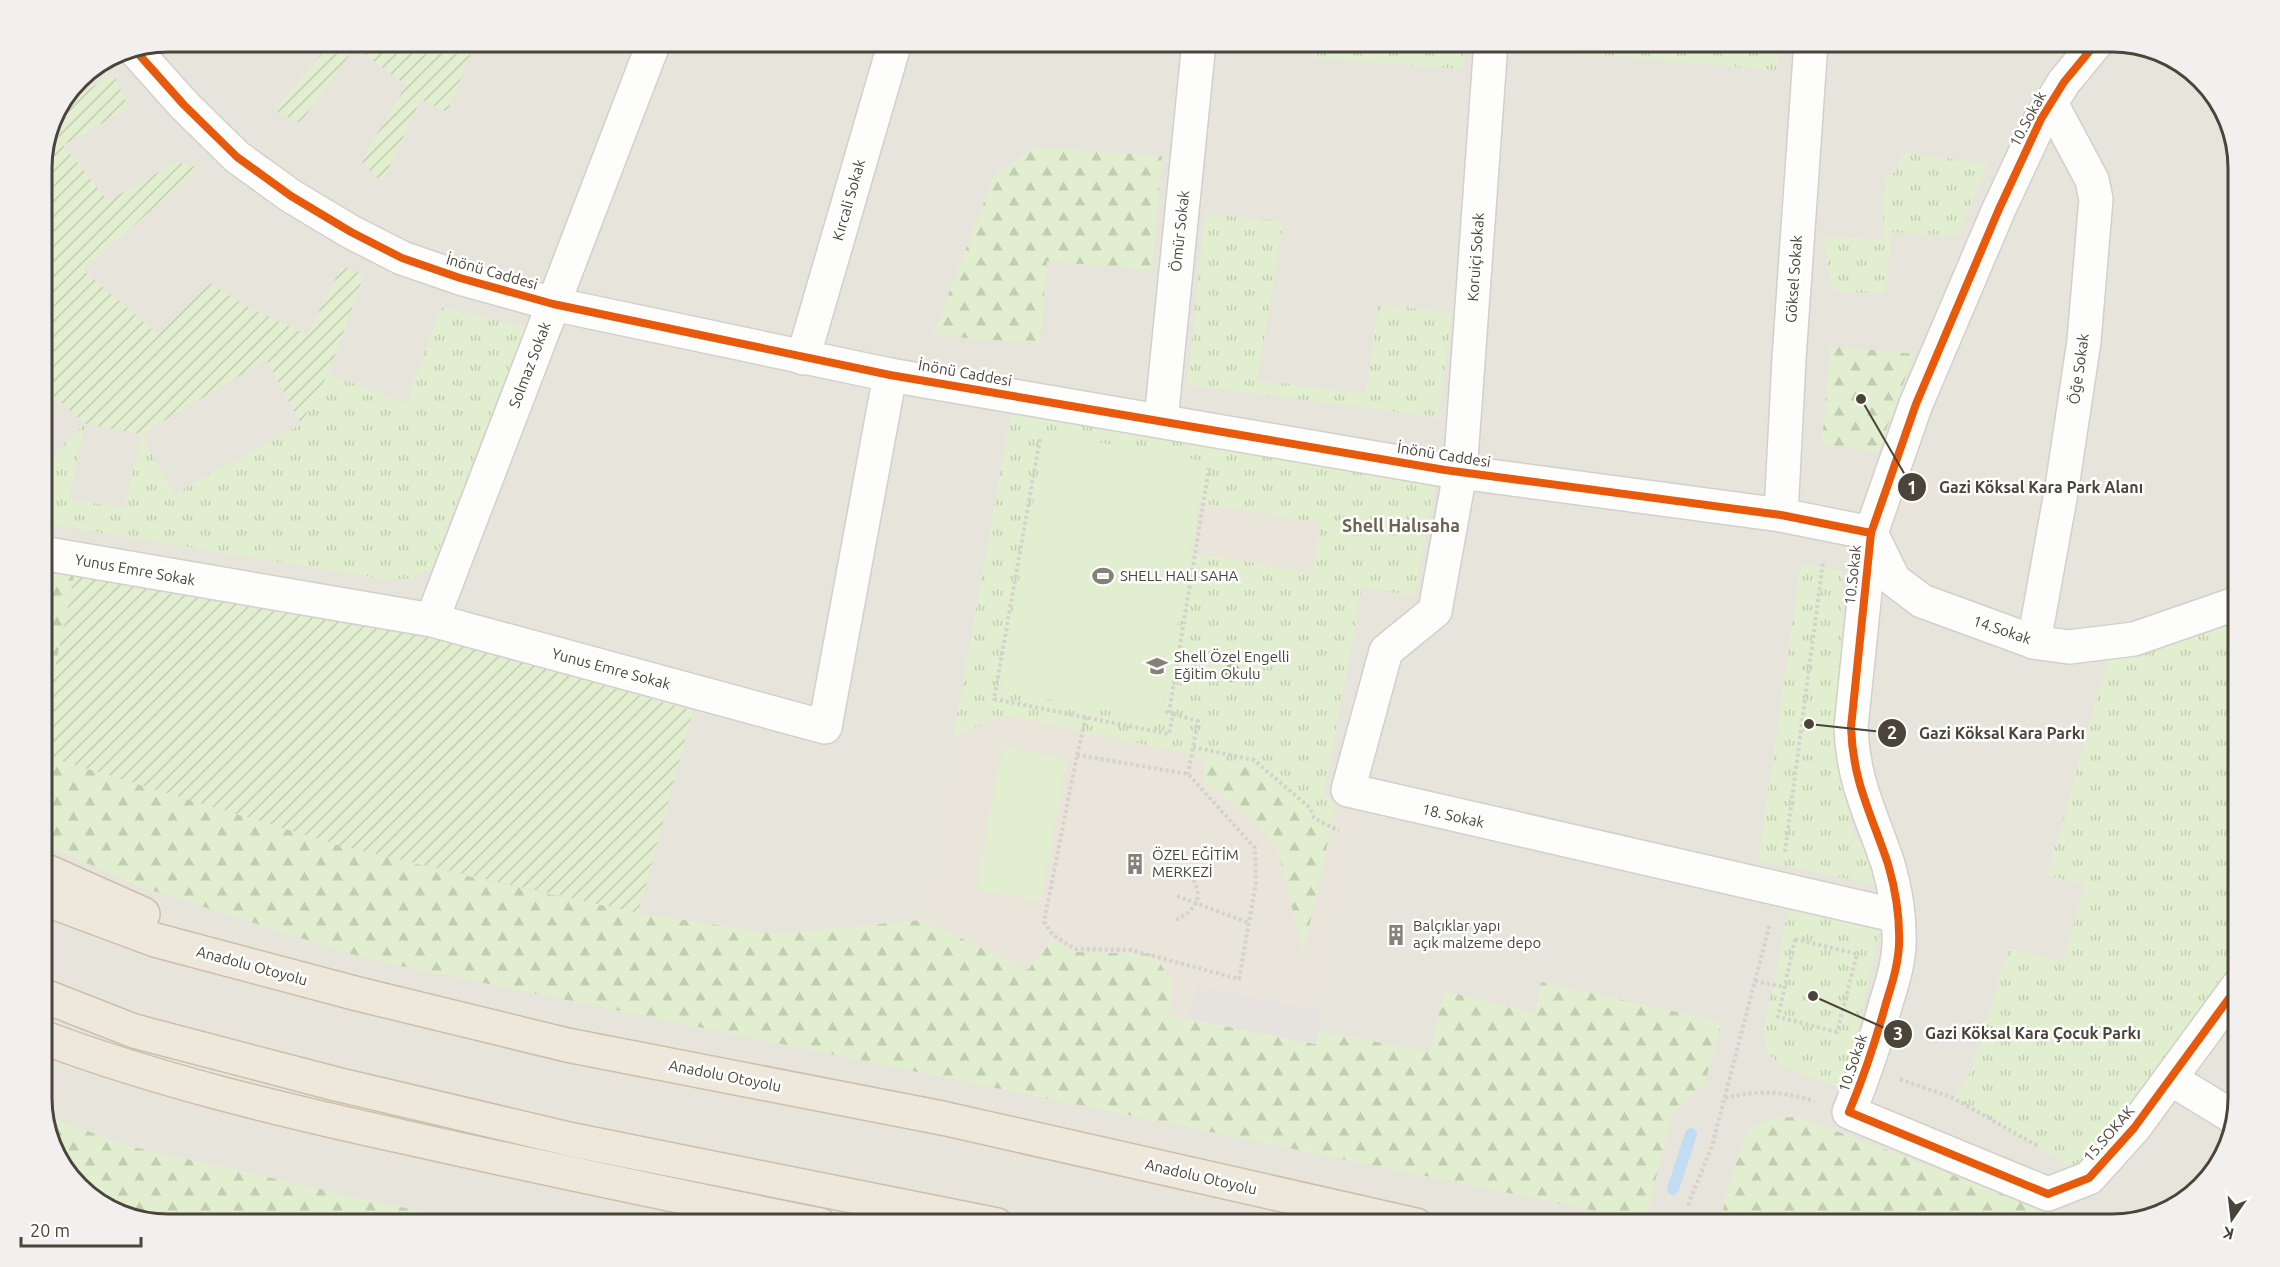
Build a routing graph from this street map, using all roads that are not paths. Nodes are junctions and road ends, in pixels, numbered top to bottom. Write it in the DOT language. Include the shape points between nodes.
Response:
graph roads {
  1 [pos="650,52"];
  2 [pos="892,52"];
  3 [pos="1198,52"];
  4 [pos="1490,52"];
  5 [pos="1810,52"];
  6 [pos="2089,52"];
  7 [pos="141,56"];
  8 [pos="2051,103"];
  9 [pos="553,304"];
  10 [pos="803,358"];
  11 [pos="890,375"];
  12 [pos="1161,420"];
  13 [pos="1460,473"];
  14 [pos="1781,515"];
  15 [pos="1871,533"];
  16 [pos="53,555"];
  17 [pos="2227,607"];
  18 [pos="432,620"];
  19 [pos="2034,642"];
  20 [pos="53,874"];
  21 [pos="53,902"];
  22 [pos="1898,916"];
  23 [pos="358,994"];
  24 [pos="53,999"];
  25 [pos="2228,1000"];
  26 [pos="53,1041"];
  27 [pos="2170,1079"];
  28 [pos="1850,1112"];
  29 [pos="2227,1113"];
  30 [pos="765,1214"];
  31 [pos="942,1214"];
  32 [pos="1367,1214"];
  1 -- 9 [label="street, Solmaz Sokak"];
  2 -- 10 [label="street, Kırcali Sokak"];
  3 -- 12 [label="street, Ömür Sokak"];
  4 -- 13 [label="street, Koruiçi Sokak"];
  5 -- 14 [label="street, Göksel Sokak"];
  6 -- 8 [label="street, 10.Sokak"];
  7 -- 9 [label="street, İnönü Caddesi" via="237,157 291,196 402,258"];
  8 -- 15 [label="street, 10.Sokak" via="1999,209 1916,404"];
  8 -- 19 [label="street, Öğe Sokak" via="2092,180 2096,199 2082,352"];
  9 -- 10 [label="street, İnönü Caddesi"];
  9 -- 18 [label="street, Solmaz Sokak"];
  10 -- 11 [label="street, İnönü Caddesi"];
  11 -- 12 [label="street, İnönü Caddesi"];
  11 -- 18 [label="street, Yunus Emre Sokak" via="825,727"];
  12 -- 13 [label="street, İnönü Caddesi"];
  13 -- 14 [label="street, İnönü Caddesi"];
  13 -- 22 [label="street, 18. Sokak" via="1435,611 1386,651 1348,790"];
  14 -- 15 [label="street, İnönü Caddesi"];
  15 -- 19 [label="street, 14.Sokak" via="1894,580 1922,602"];
  15 -- 22 [label="street, 10.Sokak" via="1851,727 1852,759 1888,865"];
  16 -- 18 [label="street, Yunus Emre Sokak"];
  17 -- 19 [label="street, 14.Sokak" via="2134,639 2069,646"];
  20 -- 23 [label="highway" via="129,908"];
  21 -- 23 [label="highway, Anadolu Otoyolu" via="155,940"];
  22 -- 28 [label="street, 10.Sokak" via="1896,969 1868,1067"];
  23 -- 32 [label="highway, Anadolu Otoyolu" via="567,1045 942,1119"];
  24 -- 31 [label="highway" via="134,1031 336,1084 573,1140"];
  25 -- 27 [label="street, 15.SOKAK"];
  26 -- 30 [label="highway" via="100,1059 317,1118"];
  27 -- 28 [label="street, 15.SOKAK" via="2134,1128 2089,1178 2048,1194"];
  27 -- 29 [label="street"];
}
